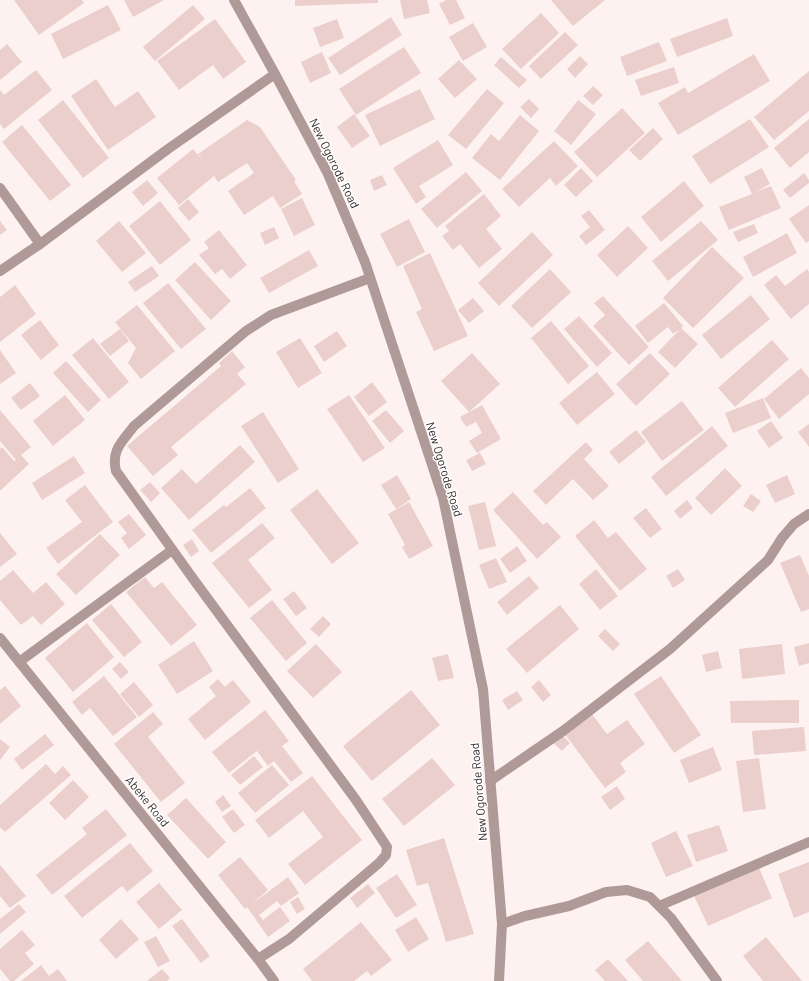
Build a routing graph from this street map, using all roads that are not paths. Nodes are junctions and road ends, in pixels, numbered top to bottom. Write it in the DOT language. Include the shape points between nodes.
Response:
graph roads {
  1 [pos="234,0"];
  2 [pos="275,74"];
  3 [pos="0,188"];
  4 [pos="40,244"];
  5 [pos="0,271"];
  6 [pos="370,278"];
  7 [pos="809,514"];
  8 [pos="172,550"];
  9 [pos="0,638"];
  10 [pos="19,662"];
  11 [pos="490,781"];
  12 [pos="809,842"];
  13 [pos="659,906"];
  14 [pos="502,924"];
  15 [pos="258,959"];
  16 [pos="274,981"];
  17 [pos="499,981"];
  18 [pos="717,981"];
  1 -- 2 [label="street, New Ogorode Road"];
  2 -- 4 [label="street"];
  2 -- 6 [label="street, New Ogorode Road" via="328,174"];
  3 -- 4 [label="street"];
  4 -- 5 [label="street"];
  6 -- 8 [label="street" via="271,315 246,331 134,426 119,445 114,461 116,471"];
  6 -- 11 [label="street, New Ogorode Road" via="443,498 483,689"];
  7 -- 11 [label="street" via="794,524 768,560 670,649 563,731"];
  8 -- 10 [label="street"];
  8 -- 15 [label="street" via="356,800 387,847 386,855 379,863 289,939"];
  9 -- 10 [label="street, Abeke Road"];
  10 -- 15 [label="street, Abeke Road"];
  11 -- 14 [label="street, New Ogorode Road"];
  12 -- 13 [label="street"];
  13 -- 14 [label="street" via="650,897 627,890 606,892 569,906"];
  13 -- 18 [label="street" via="671,918"];
  14 -- 17 [label="street, New Ogorode Road"];
  15 -- 16 [label="street, Abeke Road"];
}
